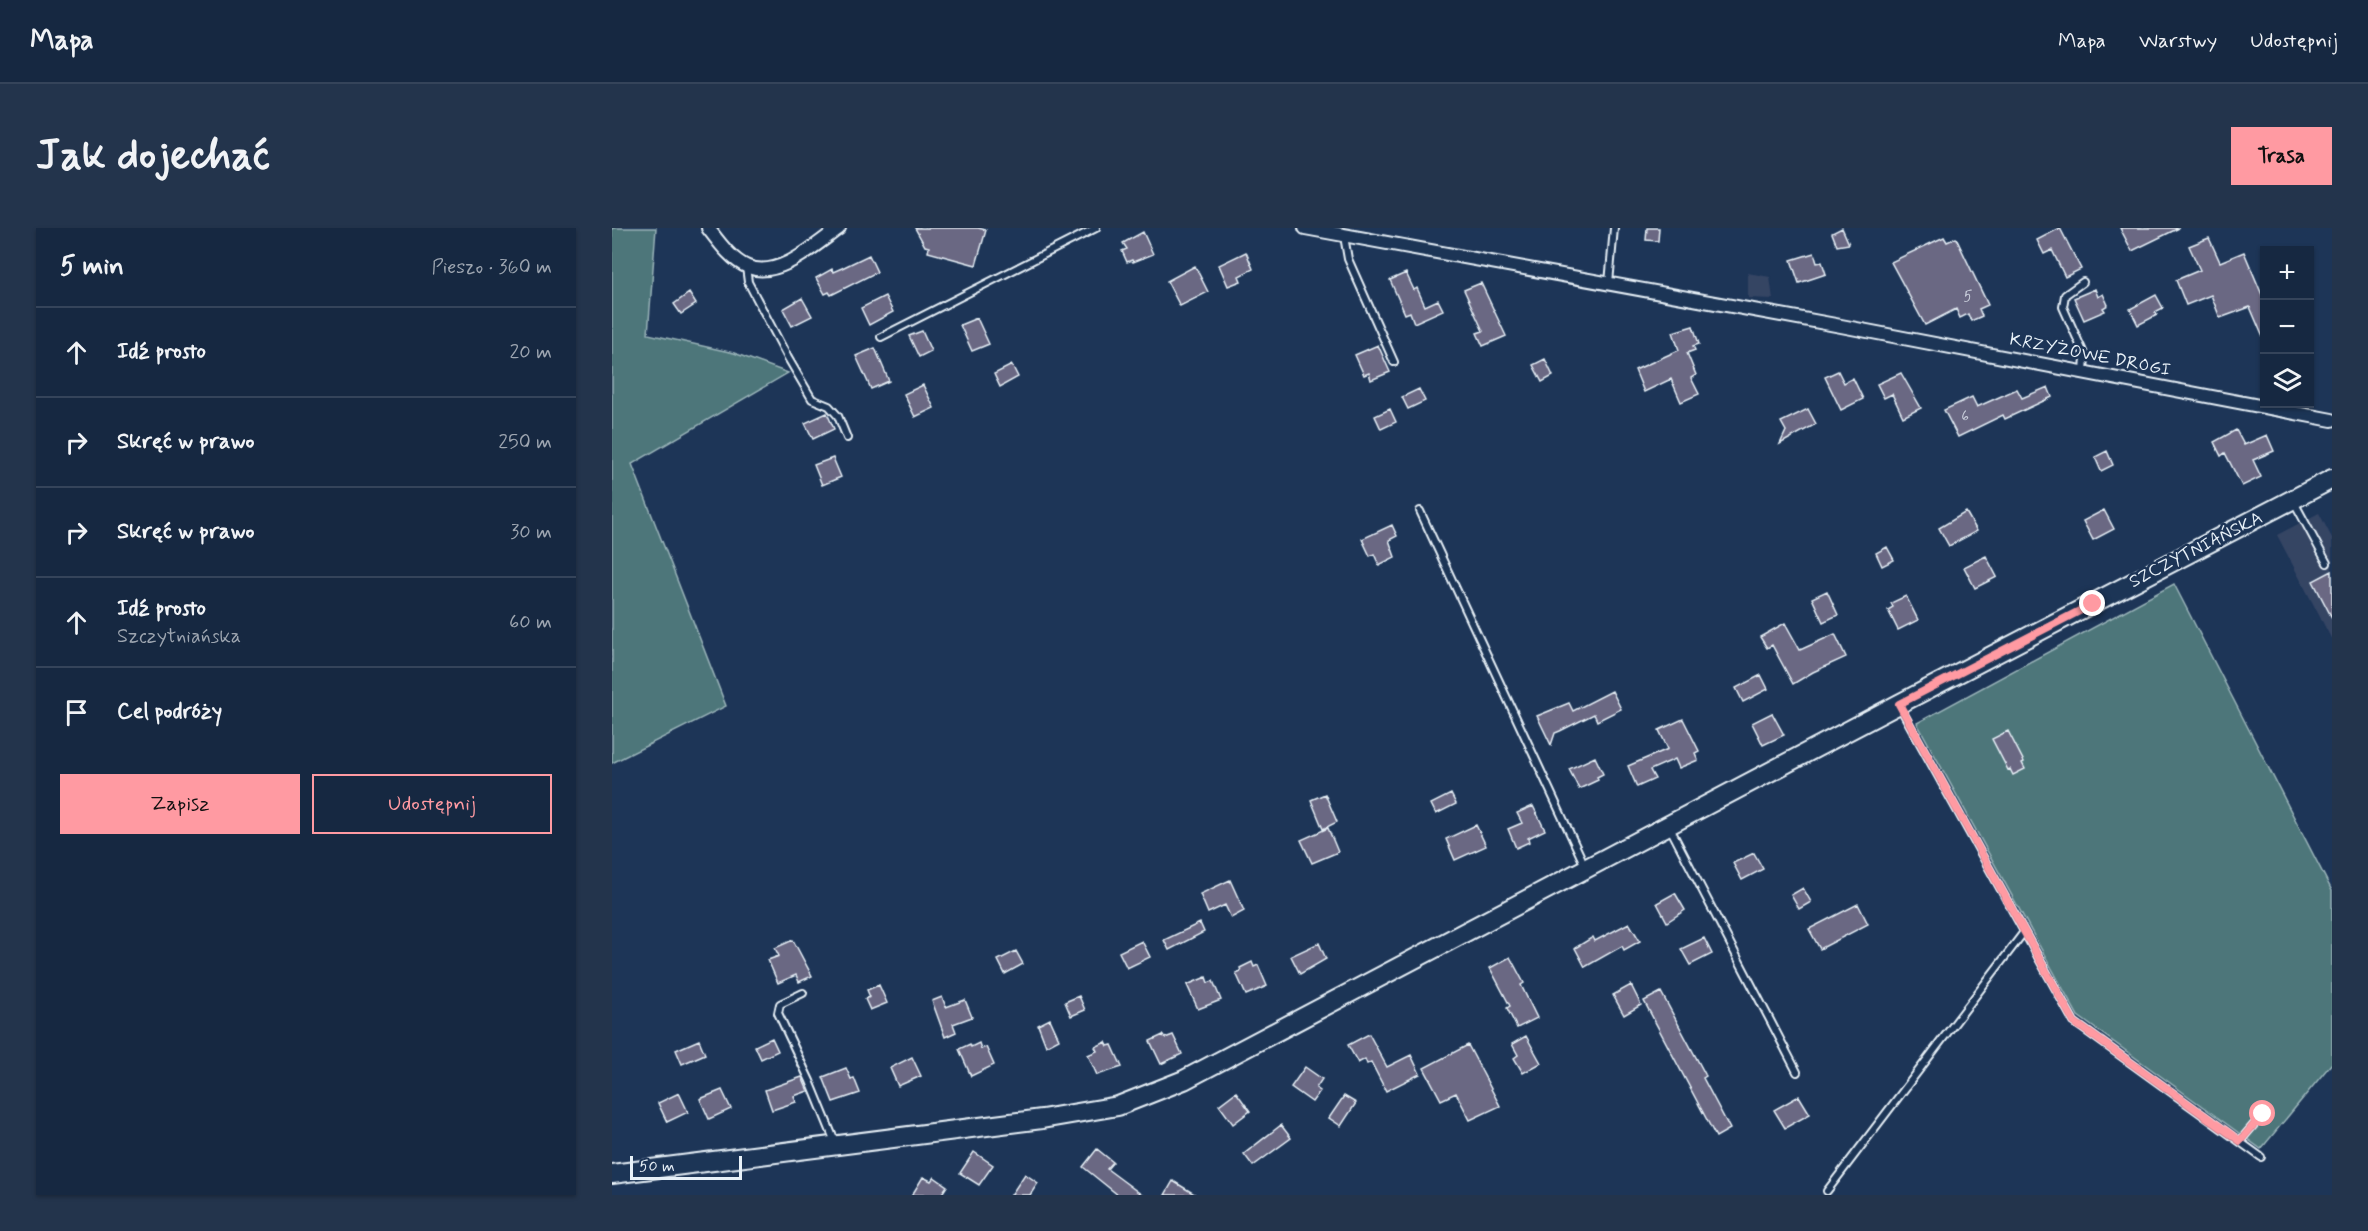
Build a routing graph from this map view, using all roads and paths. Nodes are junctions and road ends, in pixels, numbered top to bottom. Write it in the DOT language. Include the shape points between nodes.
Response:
graph roads {
  1 [pos="708,228"];
  2 [pos="839,228"];
  3 [pos="1096,228"];
  4 [pos="1305,228"];
  5 [pos="1614,228"];
  6 [pos="1344,235"];
  7 [pos="746,267"];
  8 [pos="2083,282"];
  9 [pos="1609,283"];
  10 [pos="881,338"];
  11 [pos="1394,362"];
  12 [pos="2085,372"];
  13 [pos="2332,420"];
  14 [pos="847,438"];
  15 [pos="2332,479"];
  16 [pos="2292,500"];
  17 [pos="1420,511"];
  18 [pos="2327,563"];
  19 [pos="1899,704"];
  20 [pos="1668,825"];
  21 [pos="1586,868"];
  22 [pos="2024,932"];
  23 [pos="803,993"];
  24 [pos="1797,1072"];
  25 [pos="2263,1114"];
  26 [pos="2240,1141"];
  27 [pos="836,1146"];
  28 [pos="2261,1156"];
  29 [pos="612,1174"];
  30 [pos="1827,1191"];
  1 -- 7 [label="street"];
  2 -- 7 [label="street" via="782,266 764,270"];
  3 -- 10 [label="lane"];
  4 -- 6 [label="street, KRZYŻOWE DROGI"];
  5 -- 9 [label="lane"];
  6 -- 9 [label="street, KRZYŻOWE DROGI"];
  6 -- 11 [label="lane" via="1348,259"];
  7 -- 14 [label="lane" via="748,282 812,399 829,406 838,416"];
  8 -- 12 [label="lane" via="2064,295 2063,307 2085,356"];
  9 -- 12 [label="street, KRZYŻOWE DROGI"];
  12 -- 13 [label="street, KRZYŻOWE DROGI"];
  15 -- 16 [label="street, SZCZYTNIAŃSKA"];
  16 -- 18 [label="lane"];
  16 -- 19 [label="street, SZCZYTNIAŃSKA"];
  17 -- 21 [label="lane"];
  19 -- 20 [label="street, SZCZYTNIAŃSKA"];
  19 -- 22 [label="lane"];
  20 -- 21 [label="street, SZCZYTNIAŃSKA"];
  20 -- 24 [label="lane"];
  21 -- 27 [label="street, SZCZYTNIAŃSKA" via="1184,1080 1118,1106"];
  22 -- 26 [label="lane" via="2074,1022"];
  22 -- 30 [label="lane"];
  23 -- 27 [label="lane" via="780,1004 778,1013"];
  25 -- 26 [label="lane"];
  26 -- 28 [label="lane"];
  27 -- 29 [label="street, SZCZYTNIAŃSKA"];
}
